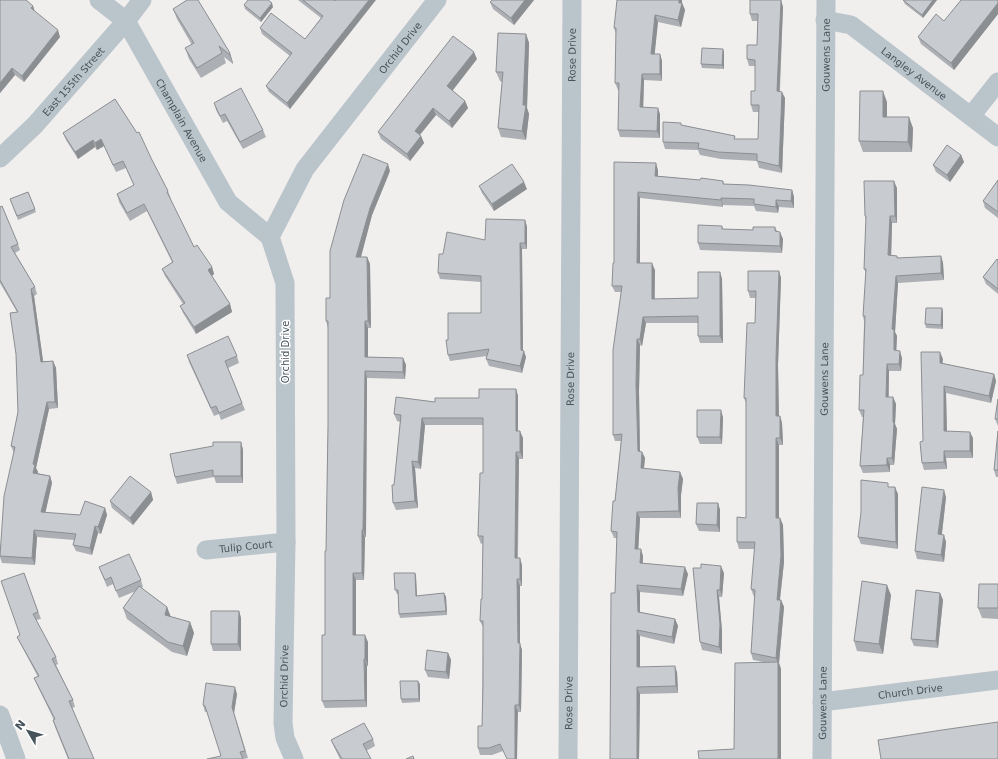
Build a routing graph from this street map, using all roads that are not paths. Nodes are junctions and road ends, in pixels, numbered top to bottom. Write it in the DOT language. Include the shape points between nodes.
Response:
graph roads {
  1 [pos="99,0"];
  2 [pos="142,0"];
  3 [pos="437,0"];
  4 [pos="572,0"];
  5 [pos="826,0"];
  6 [pos="825,20"];
  7 [pos="126,21"];
  8 [pos="998,82"];
  9 [pos="971,116"];
  10 [pos="998,137"];
  11 [pos="0,158"];
  12 [pos="270,236"];
  13 [pos="286,542"];
  14 [pos="206,550"];
  15 [pos="998,680"];
  16 [pos="822,702"];
  17 [pos="0,715"];
  18 [pos="16,759"];
  19 [pos="294,759"];
  20 [pos="568,759"];
  21 [pos="822,759"];
  1 -- 7 [label="street, Champlain Avenue"];
  2 -- 7 [label="street, East 155th Street"];
  3 -- 12 [label="street, Orchid Drive" via="305,169"];
  4 -- 20 [label="street, Rose Drive"];
  5 -- 6 [label="street, Gouwens Lane"];
  6 -- 9 [label="street, Langley Avenue" via="851,25"];
  6 -- 16 [label="street, Gouwens Lane"];
  7 -- 11 [label="street, East 155th Street" via="35,125"];
  7 -- 12 [label="street, Champlain Avenue" via="228,202"];
  8 -- 9 [label="street"];
  9 -- 10 [label="street, Langley Avenue"];
  12 -- 13 [label="street, Orchid Drive" via="285,283"];
  13 -- 14 [label="street, Tulip Court"];
  13 -- 19 [label="street, Orchid Drive" via="283,723 285,738"];
  15 -- 16 [label="street, Church Drive"];
  16 -- 21 [label="street, Gouwens Lane"];
  17 -- 18 [label="street"];
}
